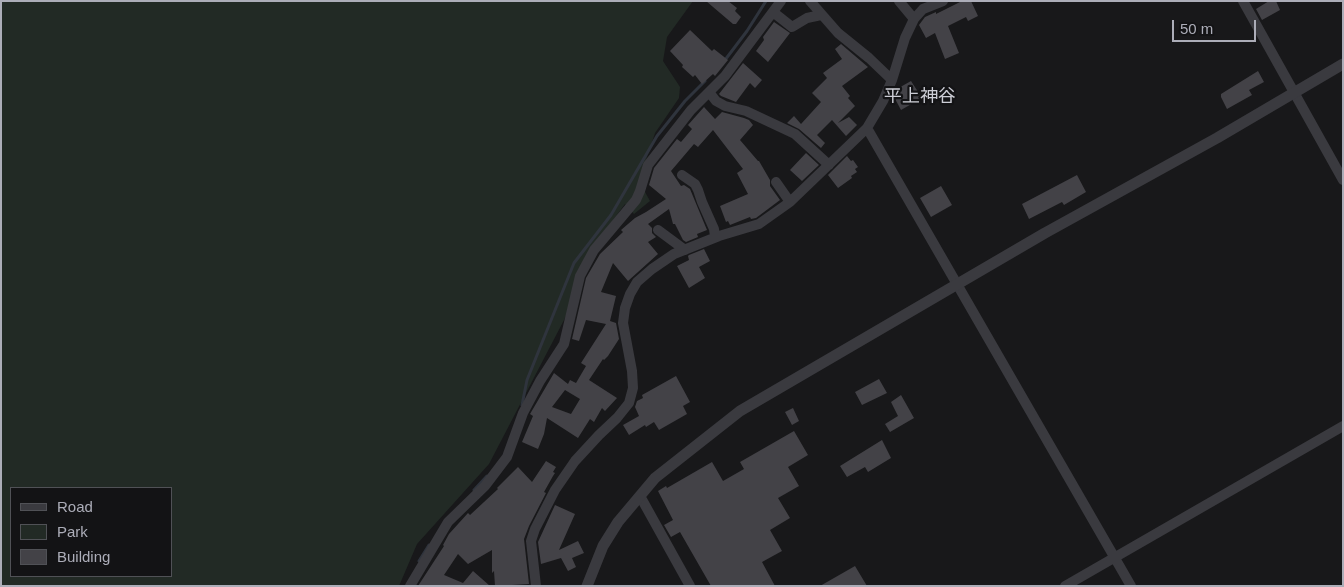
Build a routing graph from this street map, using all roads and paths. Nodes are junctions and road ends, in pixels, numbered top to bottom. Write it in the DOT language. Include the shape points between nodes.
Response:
graph roads {
  1 [pos="781,1"];
  2 [pos="810,1"];
  3 [pos="899,1"];
  4 [pos="943,1"];
  5 [pos="1243,1"];
  6 [pos="773,12"];
  7 [pos="821,14"];
  8 [pos="914,19"];
  9 [pos="1343,64"];
  10 [pos="892,80"];
  11 [pos="709,92"];
  12 [pos="1294,93"];
  13 [pos="867,128"];
  14 [pos="829,166"];
  15 [pos="682,175"];
  16 [pos="1343,180"];
  17 [pos="776,182"];
  18 [pos="790,202"];
  19 [pos="658,230"];
  20 [pos="715,237"];
  21 [pos="684,250"];
  22 [pos="958,285"];
  23 [pos="1343,426"];
  24 [pos="640,496"];
  25 [pos="1115,557"];
  26 [pos="410,586"];
  27 [pos="536,586"];
  28 [pos="587,586"];
  29 [pos="690,586"];
  30 [pos="1065,586"];
  31 [pos="1131,586"];
  1 -- 6 [label="street"];
  2 -- 7 [label="street"];
  3 -- 8 [label="street"];
  4 -- 8 [label="street" via="923,9"];
  5 -- 12 [label="street"];
  6 -- 7 [label="street" via="792,27"];
  6 -- 11 [label="street"];
  7 -- 10 [label="street"];
  8 -- 10 [label="street"];
  9 -- 12 [label="street"];
  10 -- 13 [label="street"];
  11 -- 14 [label="street" via="725,106 746,111 795,134"];
  11 -- 26 [label="street" via="648,165 636,200 594,250 580,276 564,344 523,413 507,457 448,522"];
  12 -- 16 [label="street"];
  12 -- 22 [label="street"];
  13 -- 14 [label="street"];
  13 -- 22 [label="street"];
  14 -- 18 [label="street"];
  15 -- 20 [label="street" via="695,184"];
  17 -- 18 [label="street"];
  18 -- 20 [label="street" via="759,224"];
  19 -- 21 [label="street"];
  20 -- 21 [label="street"];
  21 -- 27 [label="street" via="652,269 637,282 630,294 623,323 632,370 633,388 629,403 575,461 555,490 535,529 531,541"];
  22 -- 24 [label="street" via="740,411 655,478"];
  22 -- 25 [label="street"];
  23 -- 25 [label="street"];
  24 -- 28 [label="street" via="603,546"];
  24 -- 29 [label="street"];
  25 -- 30 [label="street"];
  25 -- 31 [label="street"];
}
